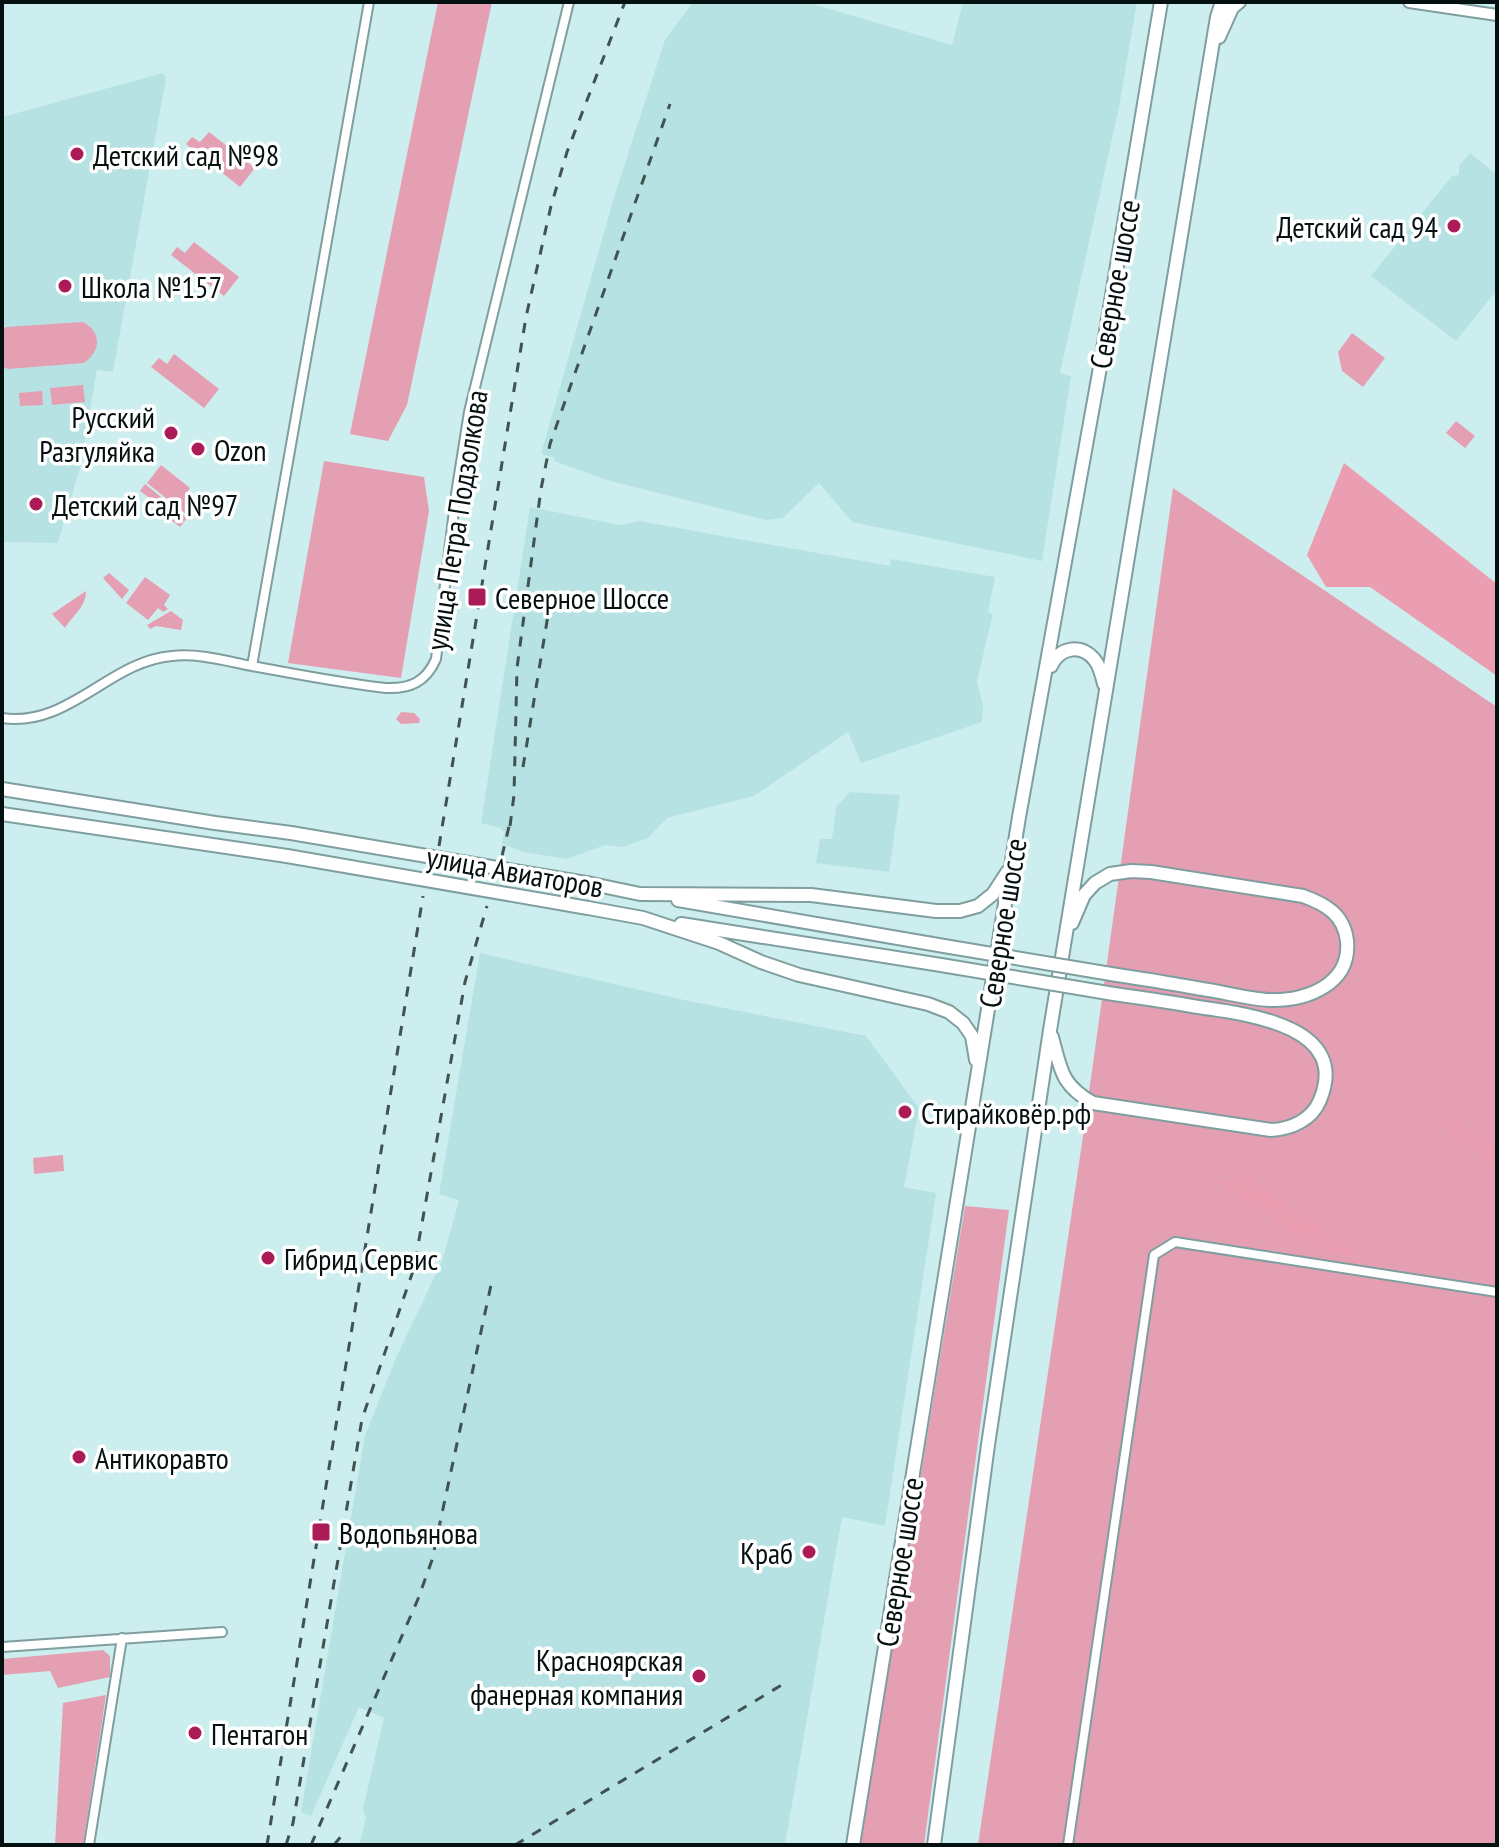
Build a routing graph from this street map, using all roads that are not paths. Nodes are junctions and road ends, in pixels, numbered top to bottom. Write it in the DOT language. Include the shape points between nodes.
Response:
graph roads {
  1 [pos="369,2"];
  2 [pos="569,2"];
  3 [pos="1161,2"];
  4 [pos="1222,2"];
  5 [pos="1239,2"];
  6 [pos="1409,2"];
  7 [pos="1497,15"];
  8 [pos="1210,63"];
  9 [pos="252,666"];
  10 [pos="1045,679"];
  11 [pos="1105,687"];
  12 [pos="2,718"];
  13 [pos="2,789"];
  14 [pos="2,814"];
  15 [pos="1012,865"];
  16 [pos="640,894"];
  17 [pos="643,918"];
  18 [pos="1064,941"];
  19 [pos="1050,1030"];
  20 [pos="977,1071"];
  21 [pos="1497,1292"];
  22 [pos="222,1632"];
  23 [pos="122,1638"];
  24 [pos="2,1647"];
  25 [pos="89,1845"];
  26 [pos="853,1845"];
  27 [pos="934,1845"];
  28 [pos="1068,1845"];
  1 -- 9 [label="street"];
  2 -- 9 [label="street, улица Петра Подзолкова" via="469,412 431,671 413,685 386,688"];
  3 -- 10 [label="main road, Северное шоссе"];
  4 -- 8 [label="main road, Северное шоссе"];
  5 -- 8 [label="main road" via="1224,24"];
  6 -- 7 [label="street"];
  8 -- 11 [label="main road, Северное шоссе"];
  9 -- 12 [label="street, улица Петра Подзолкова" via="187,655 149,660 63,708 29,718"];
  10 -- 11 [label="main road" via="1054,658 1073,649 1093,657"];
  10 -- 15 [label="main road, Северное шоссе"];
  11 -- 18 [label="main road, Северное шоссе"];
  13 -- 16 [label="main road, улица Авиаторов, bridge"];
  14 -- 17 [label="main road, улица Авиаторов, bridge" via="287,856"];
  15 -- 16 [label="main road, улица Авиаторов" via="993,894 960,911 811,895"];
  15 -- 20 [label="main road, Северное шоссе"];
  16 -- 18 [label="main road, bridge" via="1271,1000 1327,987 1341,972 1348,953 1346,931 1325,904 1303,896 1131,871 1095,883 1084,895"];
  17 -- 19 [label="main road, bridge" via="1258,1016 1315,1046 1326,1065 1325,1088 1318,1106 1286,1130 1093,1103 1063,1076"];
  17 -- 20 [label="main road, улица Авиаторов" via="799,975 949,1012 972,1036"];
  18 -- 19 [label="main road, Северное шоссе"];
  19 -- 27 [label="main road, Северное шоссе"];
  20 -- 26 [label="main road, Северное шоссе"];
  21 -- 28 [label="street" via="1175,1242 1154,1255"];
  22 -- 23 [label="street"];
  23 -- 24 [label="street"];
  23 -- 25 [label="street"];
}
